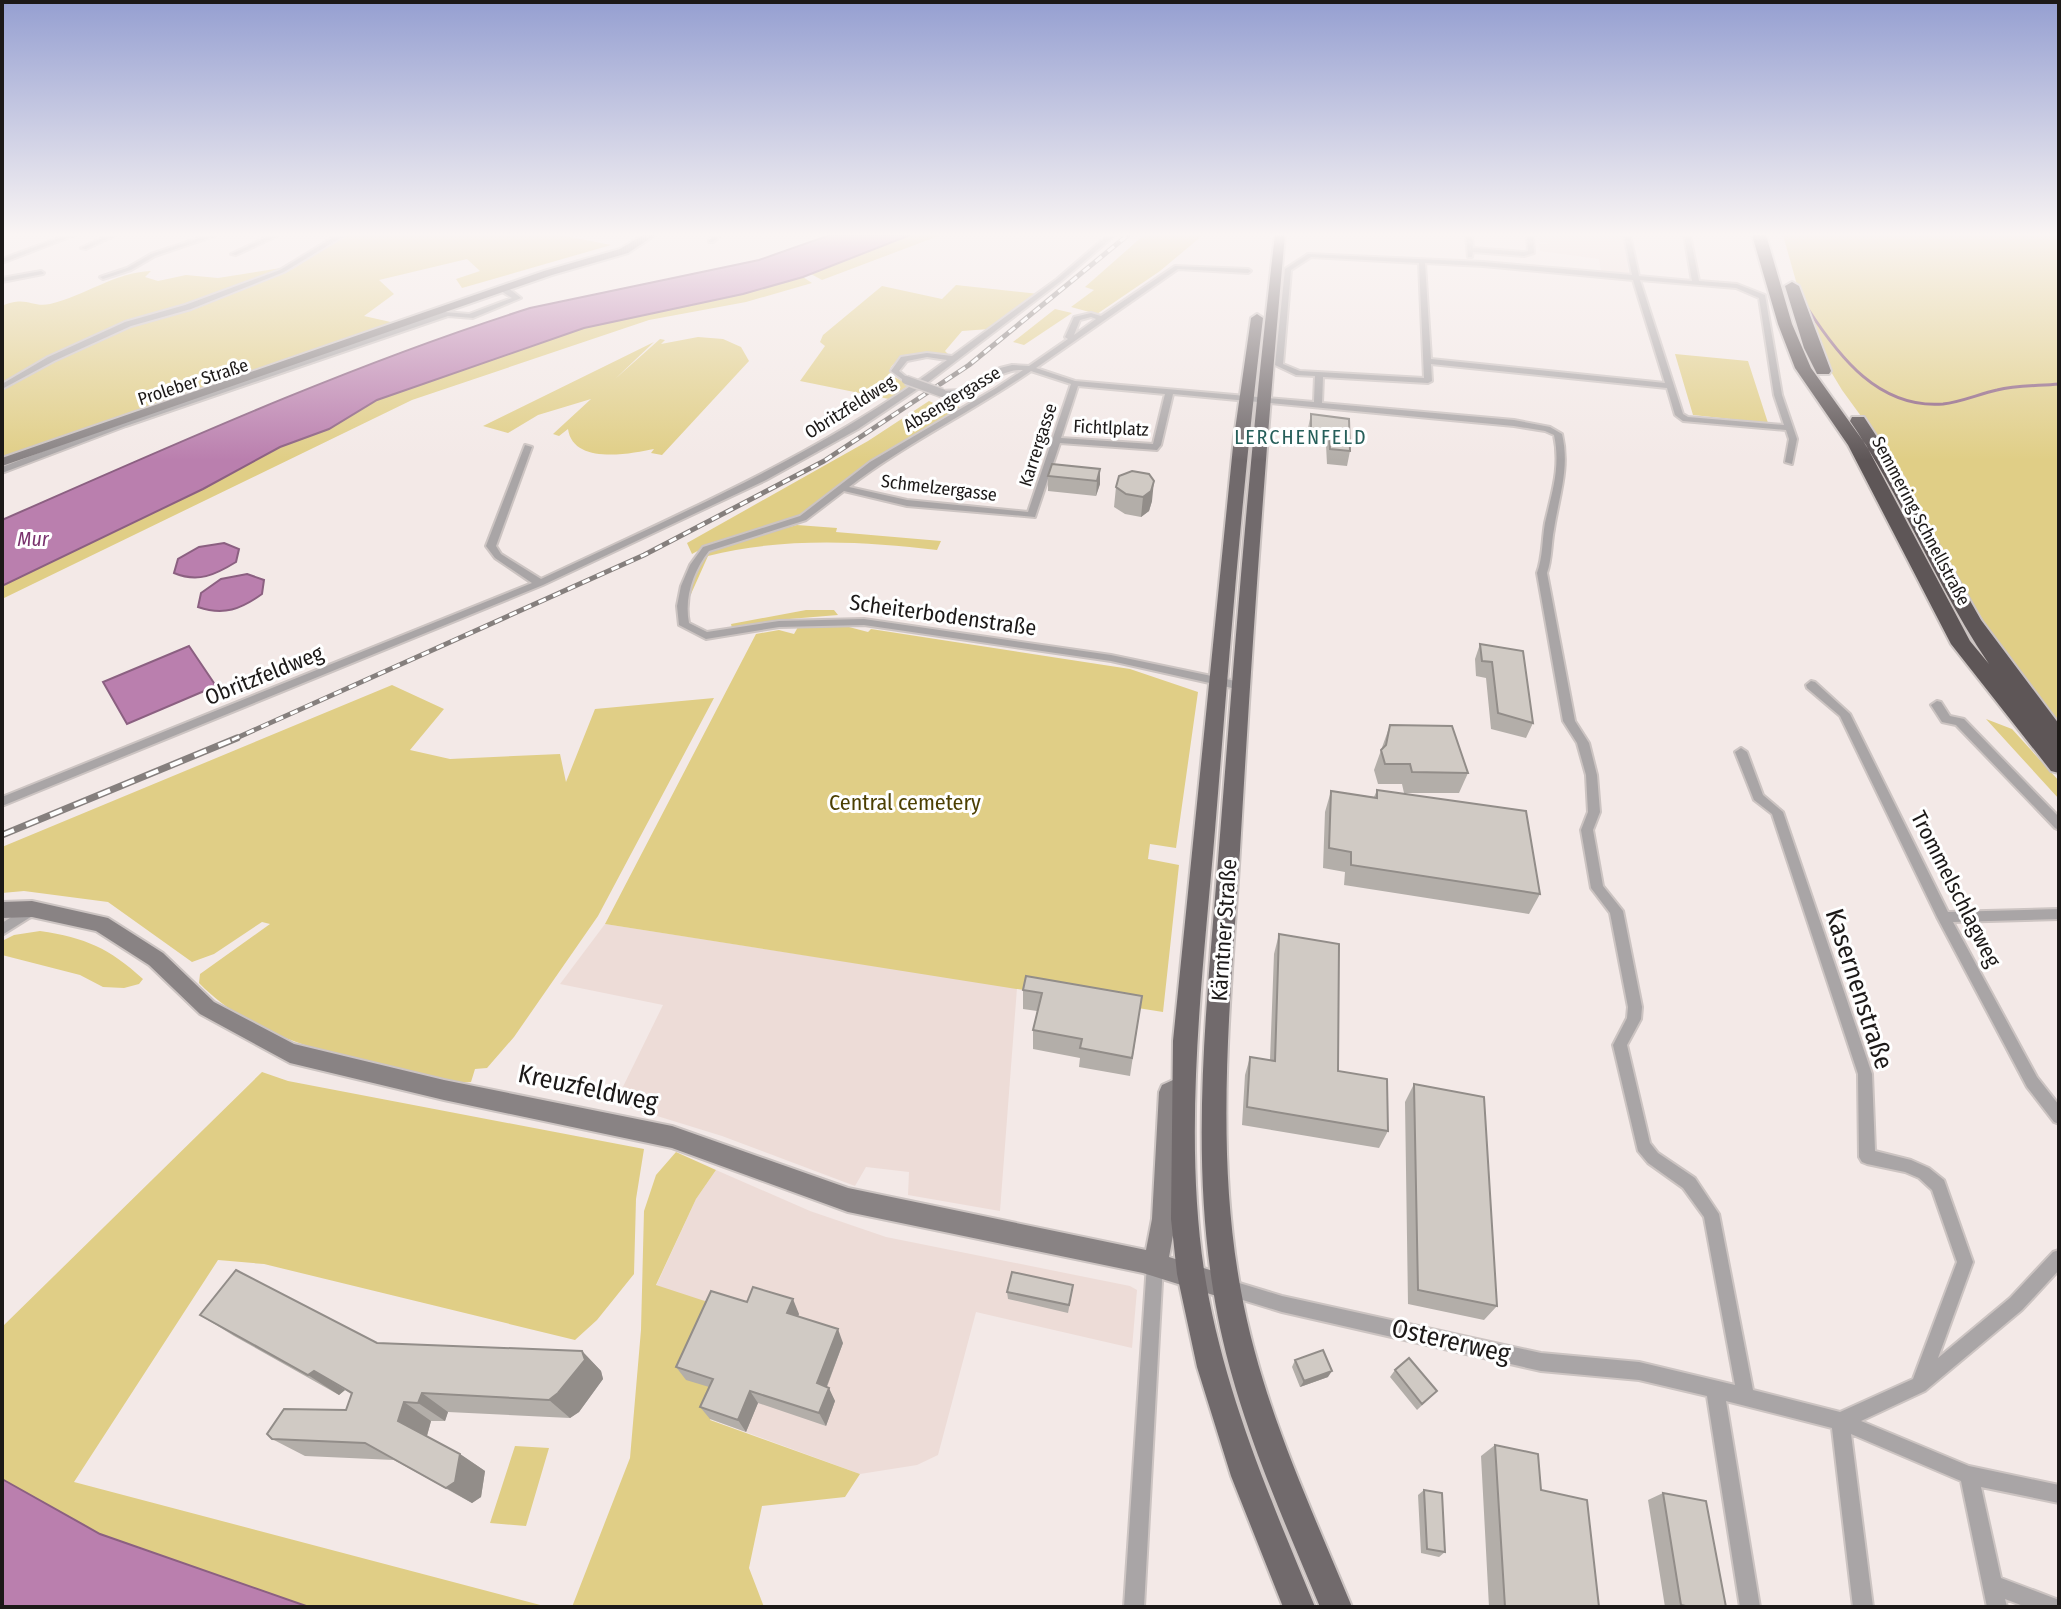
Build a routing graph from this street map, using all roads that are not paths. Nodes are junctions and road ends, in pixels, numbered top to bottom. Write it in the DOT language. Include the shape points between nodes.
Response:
graph roads {
  1 [pos="177,310"];
  2 [pos="443,310"];
  3 [pos="485,310"];
  4 [pos="1019,310"];
  5 [pos="1112,310"];
  6 [pos="1261,310"];
  7 [pos="1268,310"];
  8 [pos="1284,310"];
  9 [pos="1425,310"];
  10 [pos="1646,310"];
  11 [pos="1764,310"];
  12 [pos="1782,310"];
  13 [pos="1800,310"];
  14 [pos="953,359"];
  15 [pos="1429,361"];
  16 [pos="1030,369"];
  17 [pos="1319,375"];
  18 [pos="1075,383"];
  19 [pos="1670,386"];
  20 [pos="2,387"];
  21 [pos="1169,392"];
  22 [pos="1254,399"];
  23 [pos="1318,405"];
  24 [pos="1789,428"];
  25 [pos="1056,440"];
  26 [pos="528,447"];
  27 [pos="2,462"];
  28 [pos="1789,462"];
  29 [pos="2,470"];
  30 [pos="842,488"];
  31 [pos="1032,515"];
  32 [pos="540,583"];
  33 [pos="1218,683"];
  34 [pos="1811,685"];
  35 [pos="1241,686"];
  36 [pos="1937,705"];
  37 [pos="2059,739"];
  38 [pos="1741,752"];
  39 [pos="2059,765"];
  40 [pos="2,802"];
  41 [pos="2059,825"];
  42 [pos="32,909"];
  43 [pos="2,910"];
  44 [pos="2059,914"];
  45 [pos="1944,917"];
  46 [pos="2,930"];
  47 [pos="1184,1085"];
  48 [pos="2059,1117"];
  49 [pos="2059,1258"];
  50 [pos="1155,1264"];
  51 [pos="1191,1274"];
  52 [pos="1226,1287"];
  53 [pos="1919,1385"];
  54 [pos="1715,1389"];
  55 [pos="1746,1398"];
  56 [pos="1840,1421"];
  57 [pos="1969,1475"];
  58 [pos="2059,1494"];
  59 [pos="1992,1585"];
  60 [pos="1134,1607"];
  61 [pos="1299,1607"];
  62 [pos="1336,1607"];
  63 [pos="1750,1607"];
  64 [pos="1863,1607"];
  65 [pos="1997,1607"];
  66 [pos="2053,1607"];
  1 -- 20 [label="street" via="128,324"];
  2 -- 27 [label="main road, Proleber Straße"];
  3 -- 29 [label="street, Proleber Straße" via="470,316 447,314"];
  4 -- 14 [label="street"];
  5 -- 16 [label="street, Absengergasse"];
  6 -- 22 [label="main road, Kärntner Straße"];
  7 -- 22 [label="main road, Kärntner Straße"];
  8 -- 17 [label="street" via="1279,365"];
  9 -- 15 [label="street"];
  10 -- 19 [label="street"];
  11 -- 24 [label="street"];
  12 -- 39 [label="highway, Semmering Schnellstraße" via="1803,368 1857,445 1961,644"];
  13 -- 37 [label="highway, Semmering Schnellstraße" via="1822,370 1887,462 1985,644"];
  14 -- 16 [label="street, Obritzfeldweg, bridge" via="904,359 895,371 942,393 974,391 1006,368"];
  14 -- 32 [label="street, Obritzfeldweg" via="819,448"];
  15 -- 17 [label="street" via="1429,380 1424,382"];
  15 -- 19 [label="street"];
  16 -- 18 [label="street, Fichtlplatz"];
  16 -- 30 [label="street, Absengergasse"];
  17 -- 23 [label="street"];
  18 -- 21 [label="street, Fichtlplatz"];
  18 -- 25 [label="street, Karrergasse"];
  19 -- 24 [label="street" via="1679,415 1686,419"];
  21 -- 22 [label="street, Fichtlplatz"];
  21 -- 25 [label="street, Fichtlplatz" via="1154,448"];
  22 -- 23 [label="street, Fichtlplatz"];
  22 -- 33 [label="main road, Kärntner Straße" via="1222,589"];
  22 -- 35 [label="main road, Kärntner Straße"];
  23 -- 55 [label="street, Fichtlplatz" via="1533,425 1559,437 1560,493 1542,573 1569,721 1582,741 1595,803 1587,830 1597,888 1616,911 1635,1007 1620,1045 1643,1146 1689,1183 1711,1214"];
  24 -- 28 [label="street"];
  25 -- 31 [label="street, Karrergasse"];
  26 -- 32 [label="street" via="491,546"];
  30 -- 31 [label="street, Schmelzergasse" via="907,503"];
  30 -- 33 [label="street, Scheiterbodenstraße" via="803,518 706,549 680,611 684,625 706,636 779,624 864,622 1111,658"];
  32 -- 40 [label="street, Obritzfeldweg"];
  33 -- 35 [label="street, Scheiterbodenstraße"];
  33 -- 47 [label="main road, Kärntner Straße"];
  34 -- 45 [label="street, Trommelschlagweg" via="1844,714"];
  35 -- 52 [label="main road, Kärntner Straße" via="1214,1108"];
  36 -- 41 [label="street" via="1946,719 1960,722"];
  38 -- 53 [label="street, Kasernenstraße" via="1758,797 1777,812 1865,1074 1867,1157 1906,1165 1938,1185 1965,1262"];
  42 -- 43 [label="main road, Kreuzfeldweg"];
  42 -- 46 [label="street"];
  42 -- 50 [label="main road, Kreuzfeldweg" via="101,924 130,940 207,1008 290,1053 672,1137 848,1200 909,1215"];
  44 -- 45 [label="street"];
  45 -- 48 [label="street, Trommelschlagweg" via="2032,1082"];
  47 -- 50 [label="main road" via="1170,1092 1164,1219"];
  47 -- 51 [label="main road, Kärntner Straße" via="1184,1219"];
  49 -- 53 [label="street" via="2016,1304"];
  50 -- 51 [label="main road, Kreuzfeldweg"];
  50 -- 60 [label="street"];
  51 -- 52 [label="main road, Ostererweg"];
  51 -- 61 [label="main road, Kärntner Straße" via="1229,1429"];
  52 -- 54 [label="street, Ostererweg" via="1541,1362 1639,1371"];
  52 -- 62 [label="main road, Kärntner Straße" via="1241,1362 1262,1426"];
  53 -- 56 [label="street"];
  54 -- 55 [label="street, Ostererweg"];
  54 -- 63 [label="street"];
  55 -- 56 [label="street, Ostererweg"];
  56 -- 57 [label="street, Ostererweg"];
  56 -- 64 [label="street"];
  57 -- 58 [label="street, Ostererweg"];
  57 -- 59 [label="street"];
  59 -- 65 [label="street"];
  59 -- 66 [label="street"];
}
